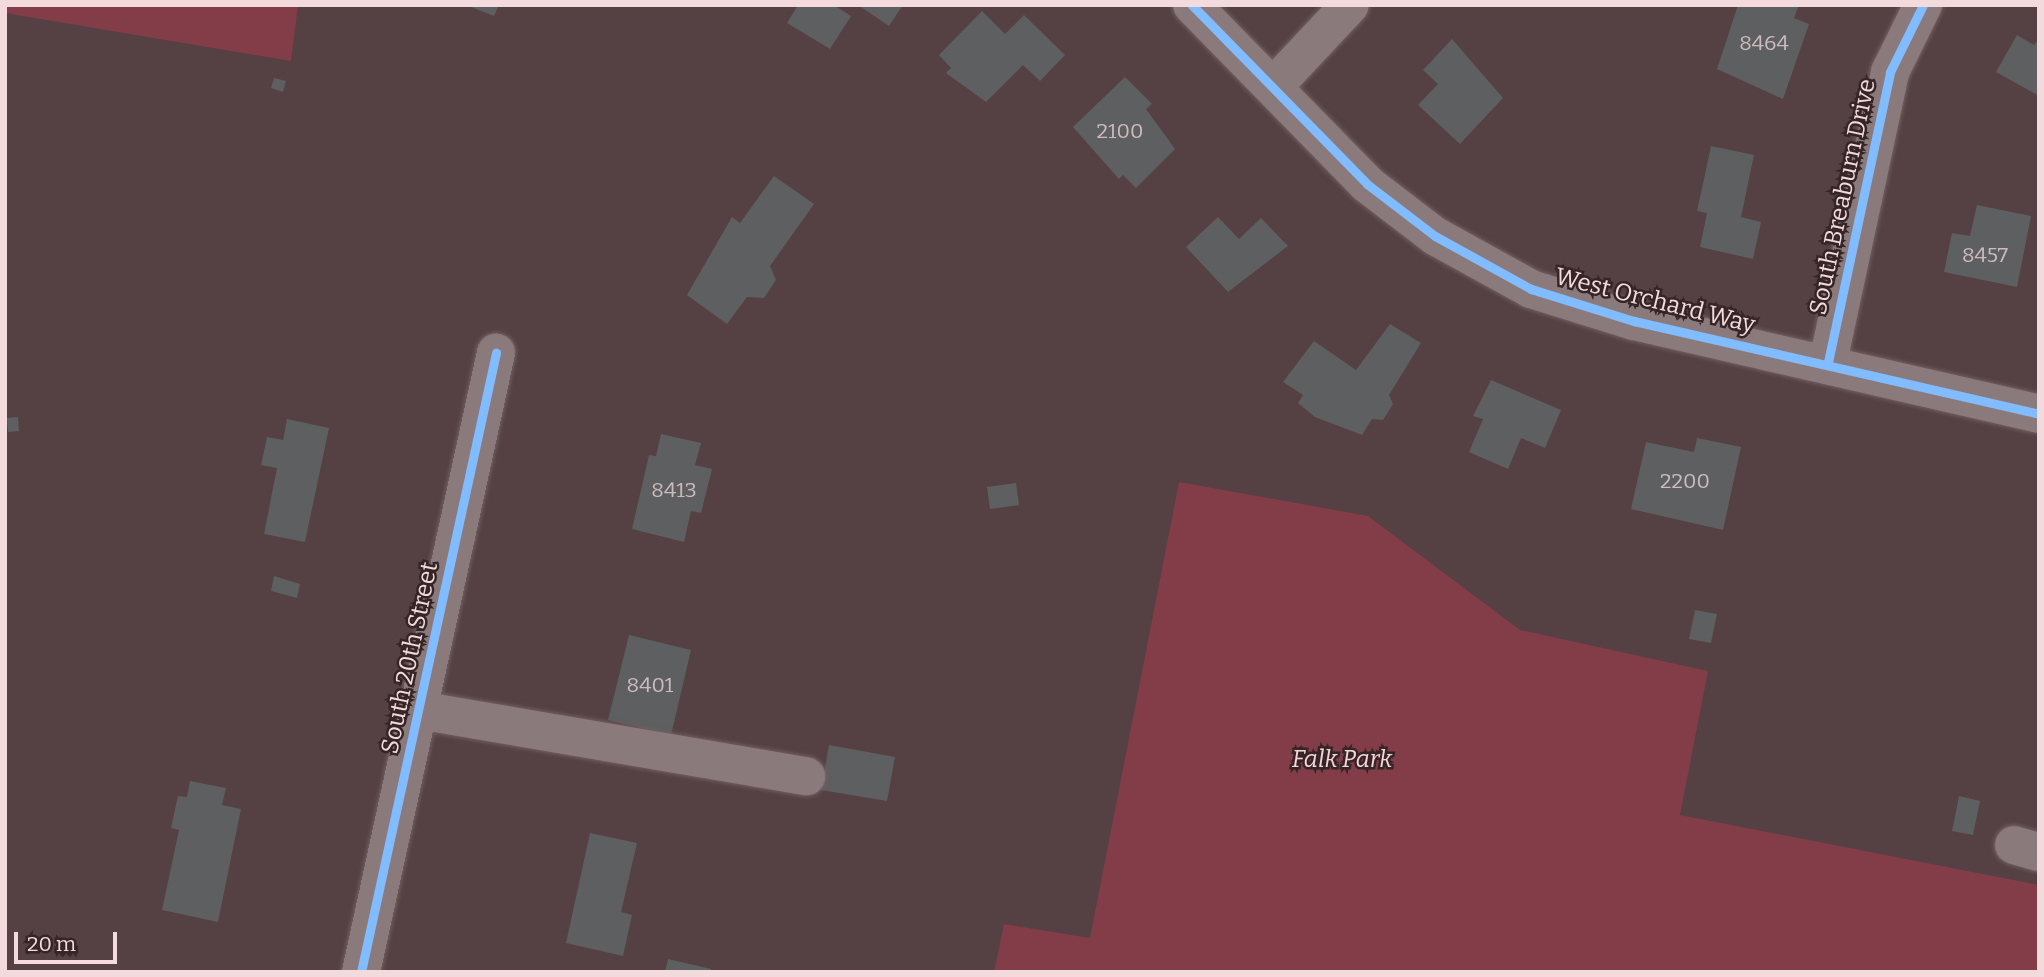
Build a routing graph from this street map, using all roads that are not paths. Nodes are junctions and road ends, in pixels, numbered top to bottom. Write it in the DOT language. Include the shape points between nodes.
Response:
graph roads {
  1 [pos="1192,5"];
  2 [pos="1350,5"];
  3 [pos="1923,5"];
  4 [pos="1273,86"];
  5 [pos="496,353"];
  6 [pos="1828,362"];
  7 [pos="2039,414"];
  8 [pos="418,710"];
  9 [pos="806,776"];
  10 [pos="361,972"];
  1 -- 4 [label="street, West Orchard Way"];
  2 -- 4 [label="street"];
  3 -- 6 [label="street, South Breaburn Drive" via="1890,72"];
  4 -- 6 [label="street, West Orchard Way" via="1367,184 1435,236 1531,289 1634,320"];
  5 -- 8 [label="street, South 20th Street"];
  6 -- 7 [label="street, West Orchard Way"];
  8 -- 9 [label="street"];
  8 -- 10 [label="street, South 20th Street"];
}
